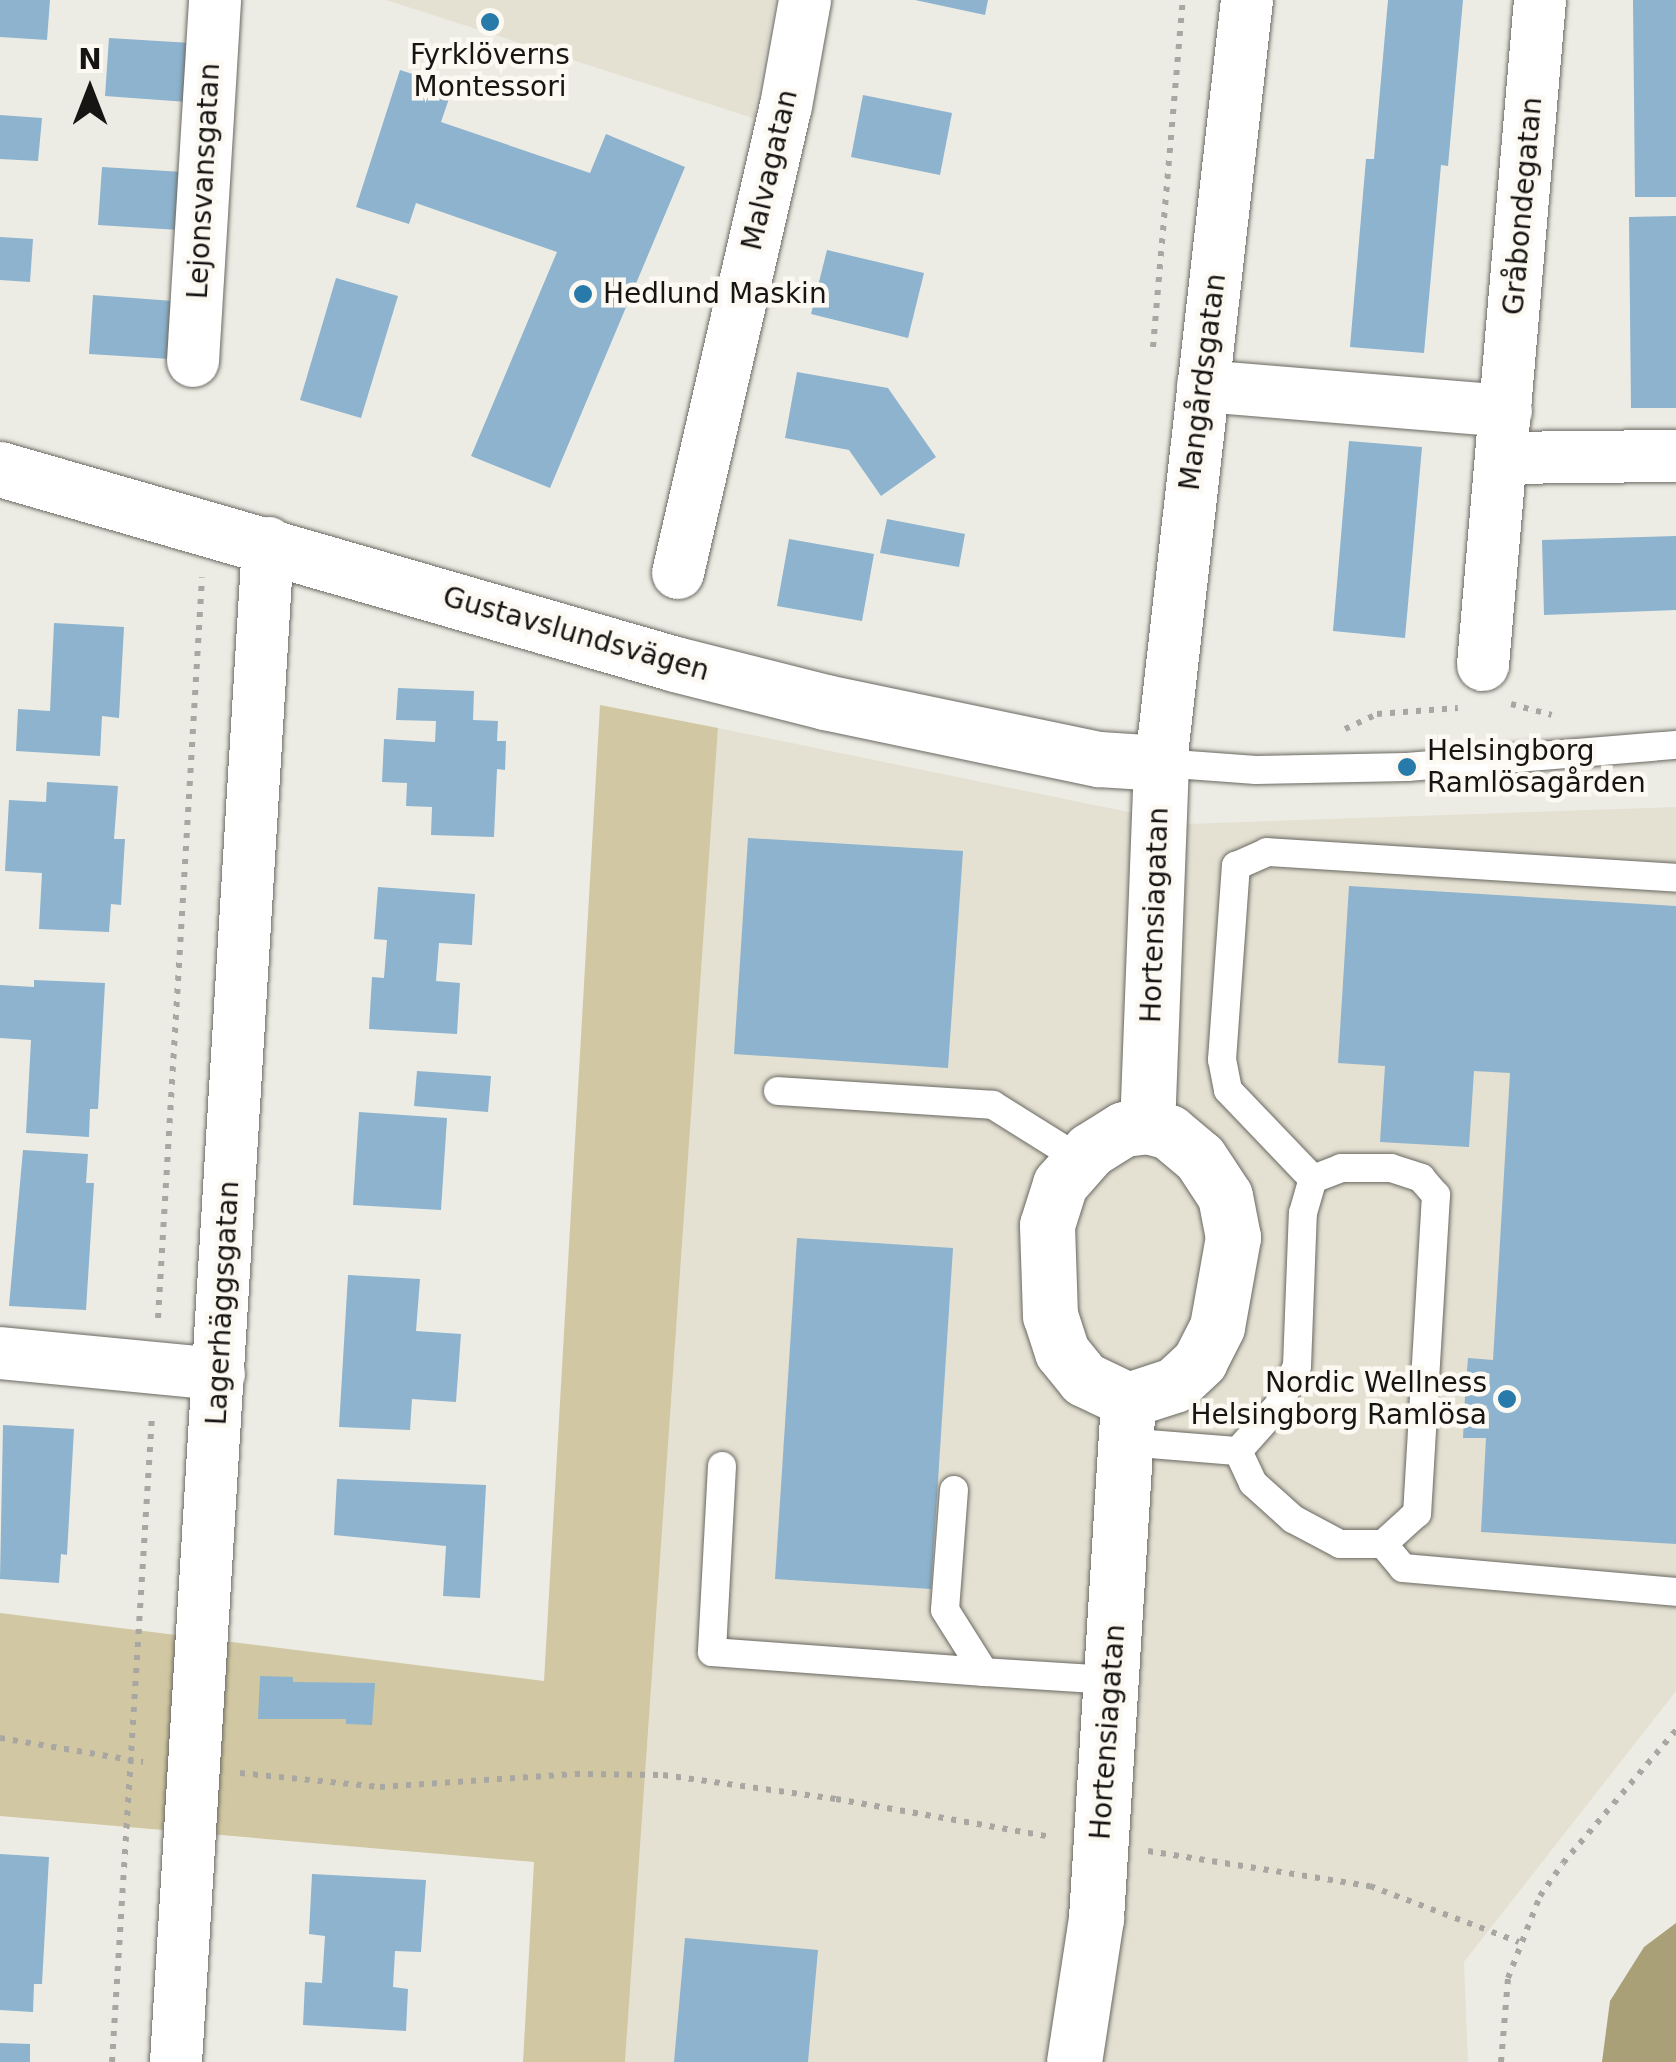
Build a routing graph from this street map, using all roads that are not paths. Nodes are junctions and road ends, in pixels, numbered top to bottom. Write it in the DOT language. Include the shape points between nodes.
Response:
graph roads {
  1 [pos="215,0"];
  2 [pos="804,0"];
  3 [pos="1247,0"];
  4 [pos="1540,0"];
  5 [pos="193,362"];
  6 [pos="1203,386"];
  7 [pos="1504,434"];
  8 [pos="1676,456"];
  9 [pos="0,469"];
  10 [pos="268,543"];
  11 [pos="678,574"];
  12 [pos="1483,665"];
  13 [pos="1676,745"];
  14 [pos="1161,763"];
  15 [pos="1676,878"];
  16 [pos="778,1091"];
  17 [pos="1147,1126"];
  18 [pos="1081,1160"];
  19 [pos="1314,1179"];
  20 [pos="0,1353"];
  21 [pos="218,1374"];
  22 [pos="1127,1421"];
  23 [pos="1238,1451"];
  24 [pos="722,1466"];
  25 [pos="954,1490"];
  26 [pos="1383,1544"];
  27 [pos="1676,1592"];
  28 [pos="984,1672"];
  29 [pos="1112,1680"];
  30 [pos="176,2062"];
  31 [pos="1074,2062"];
  1 -- 5 [label="street, Lejonsvansgatan"];
  2 -- 11 [label="street, Malvagatan" via="786,106"];
  3 -- 6 [label="street, Mangårdsgatan"];
  4 -- 7 [label="street, Gråbondegatan"];
  6 -- 7 [label="street"];
  6 -- 14 [label="street, Mangårdsgatan"];
  7 -- 8 [label="street"];
  7 -- 12 [label="street, Gråbondegatan"];
  9 -- 10 [label="street, Gustavslundsvägen"];
  10 -- 14 [label="street, Gustavslundsvägen" via="825,702 1099,759"];
  10 -- 21 [label="street, Lagerhäggsgatan"];
  13 -- 14 [label="lane" via="1407,767 1256,770"];
  14 -- 17 [label="street, Hortensiagatan"];
  15 -- 19 [label="lane" via="1267,852 1236,866 1222,1060 1228,1090"];
  16 -- 18 [label="lane" via="993,1105"];
  17 -- 18 [label="street" via="1114,1134"];
  17 -- 22 [label="street" via="1169,1132 1200,1158 1225,1196 1232,1238 1216,1327 1200,1362"];
  18 -- 22 [label="street" via="1060,1184 1047,1225 1050,1316 1062,1352"];
  19 -- 23 [label="lane" via="1303,1213 1298,1366 1278,1406"];
  19 -- 26 [label="lane" via="1341,1168 1391,1168 1421,1178 1436,1196 1417,1513"];
  20 -- 21 [label="street"];
  21 -- 30 [label="street, Lagerhäggsgatan"];
  22 -- 23 [label="lane"];
  22 -- 29 [label="street, Hortensiagatan"];
  23 -- 26 [label="lane" via="1254,1483 1294,1519 1340,1544"];
  24 -- 28 [label="lane" via="712,1652"];
  25 -- 28 [label="lane" via="945,1610"];
  26 -- 27 [label="lane" via="1403,1568"];
  28 -- 29 [label="lane"];
  29 -- 31 [label="street, Hortensiagatan" via="1096,1918"];
}
